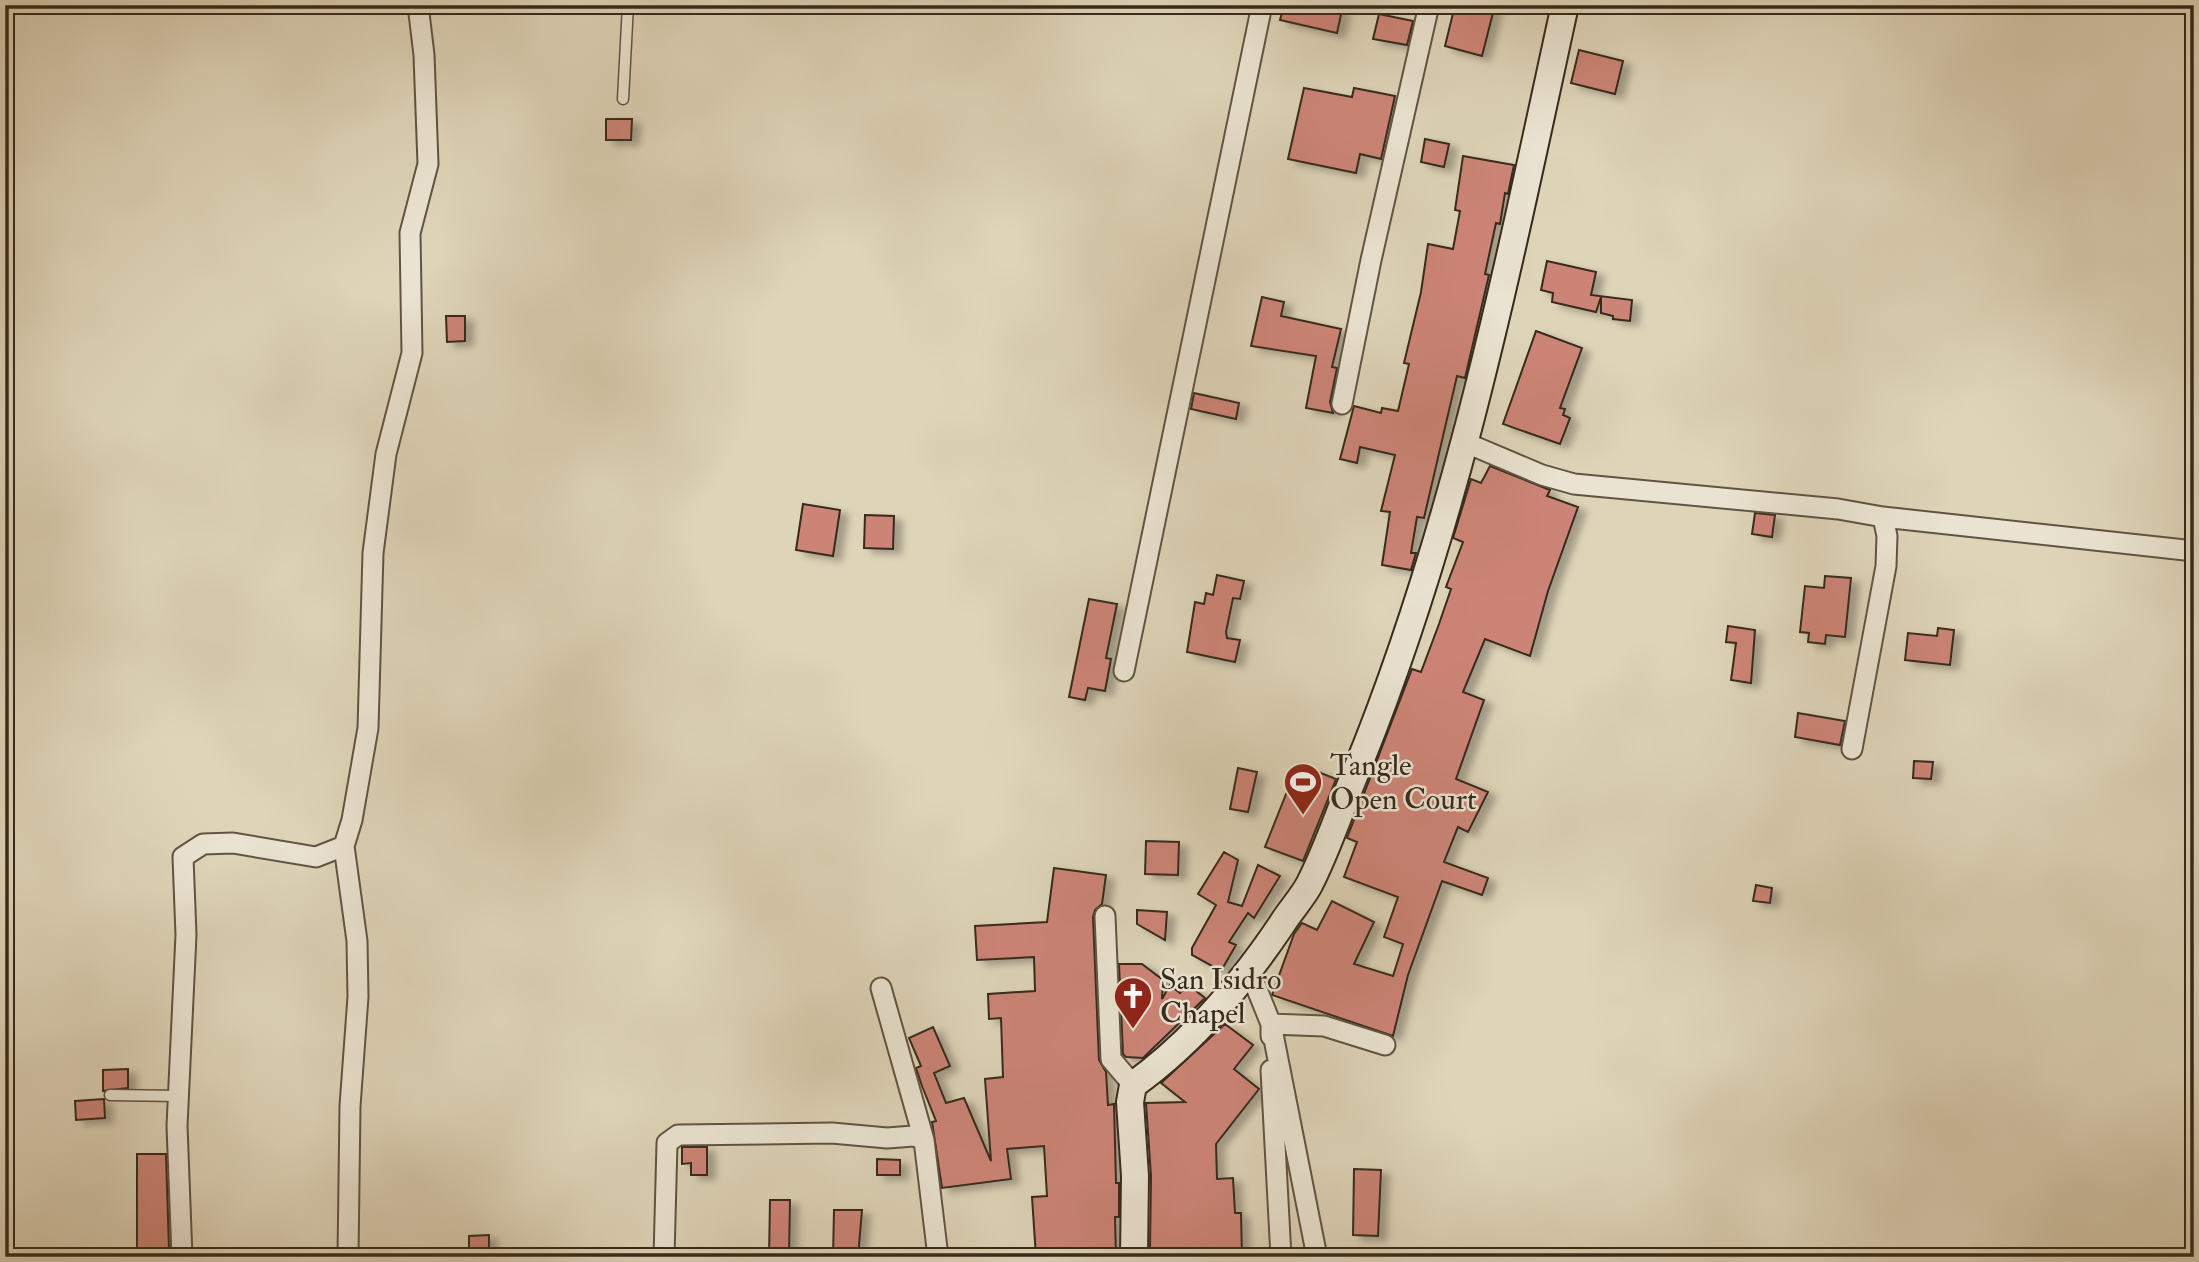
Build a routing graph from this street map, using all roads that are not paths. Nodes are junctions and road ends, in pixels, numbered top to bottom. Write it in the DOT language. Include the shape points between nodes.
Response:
graph roads {
  1 [pos="418,5"];
  2 [pos="628,5"];
  3 [pos="1262,5"];
  4 [pos="1430,5"];
  5 [pos="1565,5"];
  6 [pos="2085,5"];
  7 [pos="2100,5"];
  8 [pos="623,99"];
  9 [pos="1342,404"];
  10 [pos="1464,442"];
  11 [pos="1883,517"];
  12 [pos="2194,551"];
  13 [pos="1125,671"];
  14 [pos="1852,749"];
  15 [pos="344,846"];
  16 [pos="1104,916"];
  17 [pos="1250,972"];
  18 [pos="881,988"];
  19 [pos="1271,1024"];
  20 [pos="1385,1045"];
  21 [pos="1133,1085"];
  22 [pos="110,1095"];
  23 [pos="179,1096"];
  24 [pos="924,1140"];
  25 [pos="182,1257"];
  26 [pos="348,1257"];
  27 [pos="664,1257"];
  28 [pos="938,1257"];
  29 [pos="1134,1257"];
  30 [pos="1281,1257"];
  31 [pos="1317,1257"];
  1 -- 15 [label="street" via="428,164 410,233 412,353 384,467 373,553 368,728"];
  2 -- 8 [label="lane"];
  3 -- 13 [label="street"];
  4 -- 9 [label="street"];
  5 -- 10 [label="street"];
  6 -- 7 [label="lane"];
  10 -- 11 [label="street" via="1574,484"];
  10 -- 17 [label="street" via="1408,632 1373,731 1308,886"];
  11 -- 12 [label="street"];
  11 -- 14 [label="street" via="1886,566"];
  15 -- 23 [label="street" via="316,857 233,843 203,844 183,857 186,935"];
  15 -- 26 [label="street" via="357,941 358,997 350,1106"];
  16 -- 21 [label="street" via="1111,1059"];
  17 -- 19 [label="street"];
  17 -- 21 [label="street" via="1158,1068"];
  18 -- 24 [label="street"];
  19 -- 20 [label="street" via="1324,1026"];
  19 -- 30 [label="street" via="1271,1112"];
  19 -- 31 [label="street"];
  21 -- 29 [label="street"];
  22 -- 23 [label="lane"];
  23 -- 25 [label="street"];
  24 -- 27 [label="street" via="832,1133 678,1135 667,1143"];
  24 -- 28 [label="street"];
}
